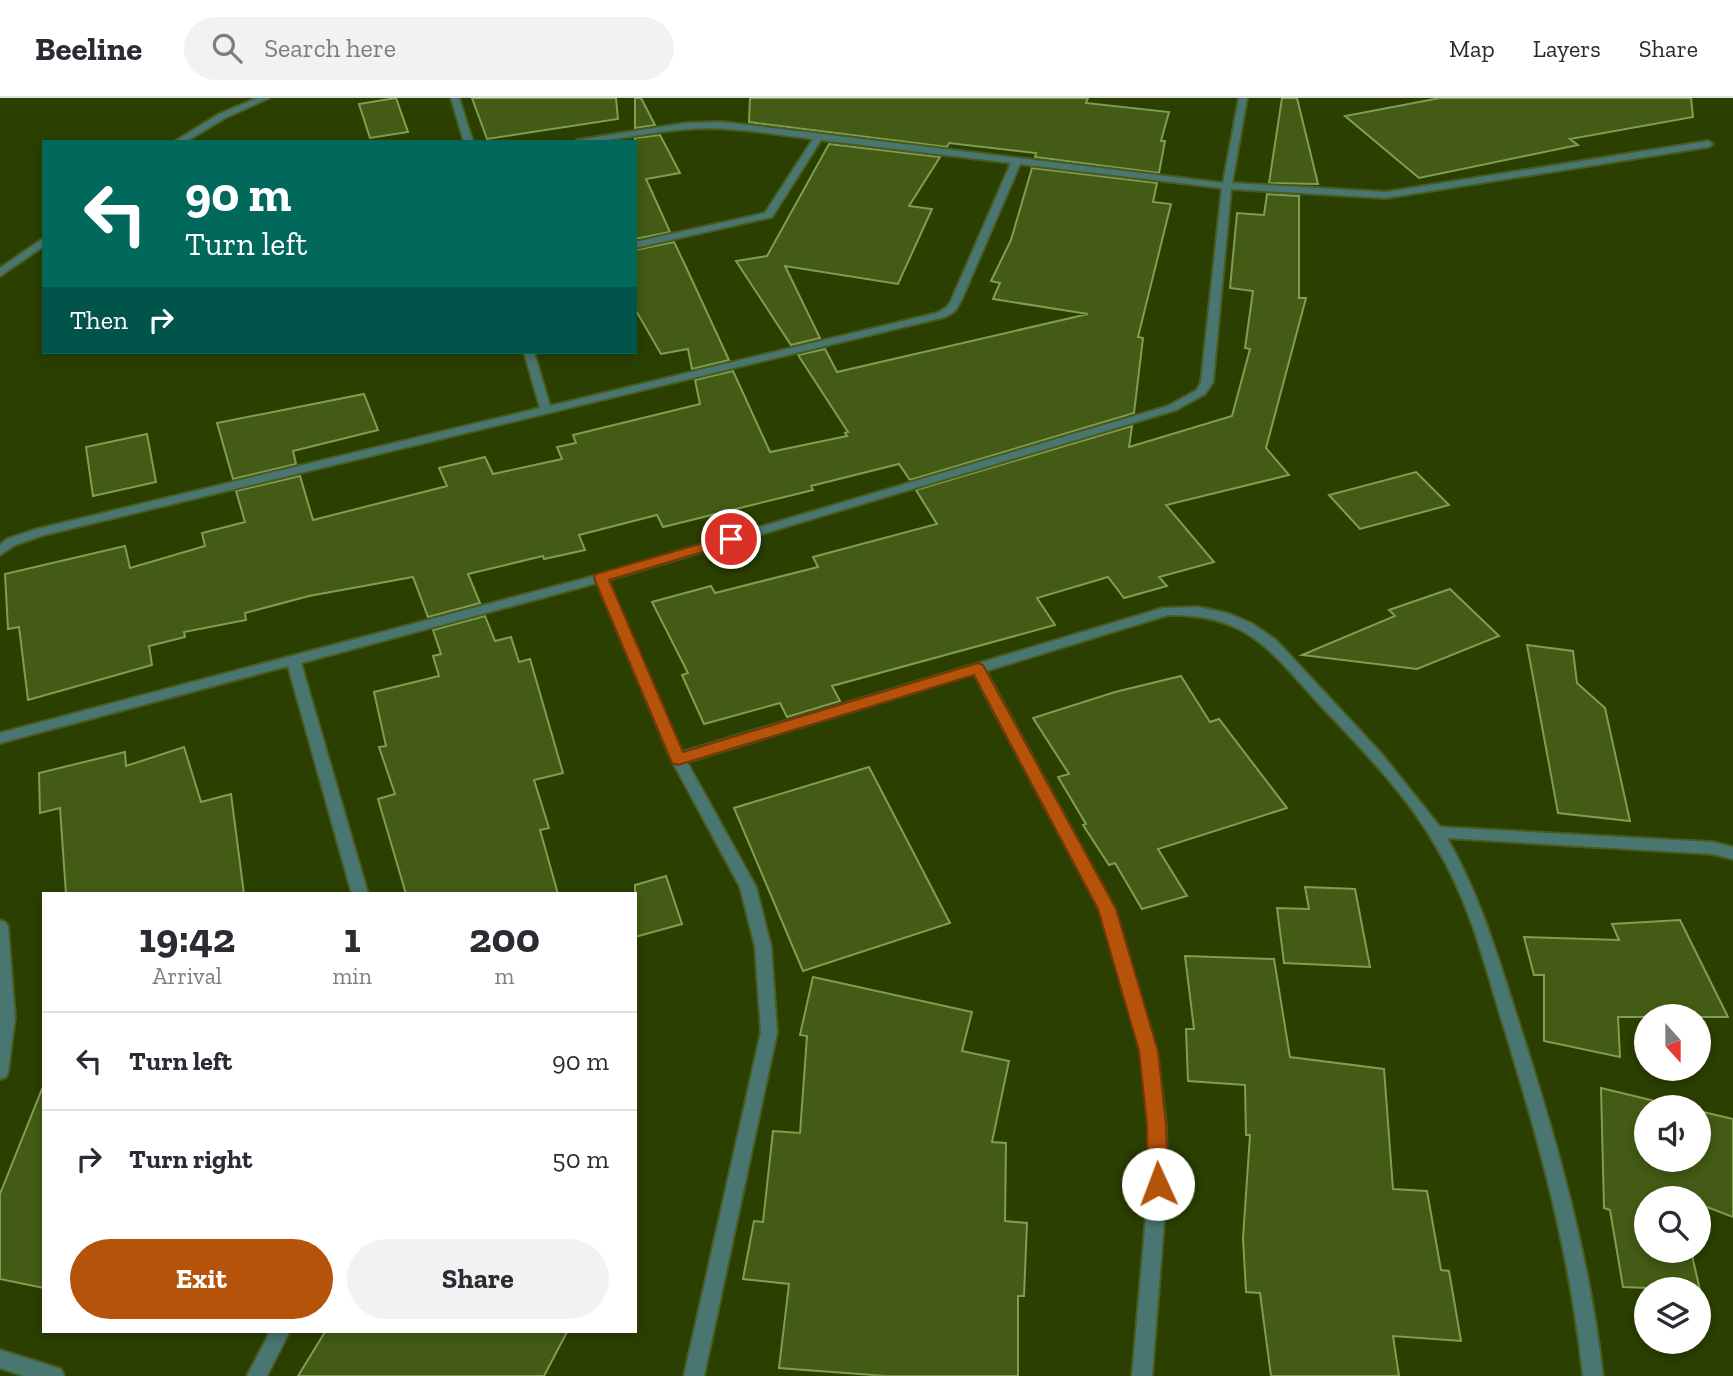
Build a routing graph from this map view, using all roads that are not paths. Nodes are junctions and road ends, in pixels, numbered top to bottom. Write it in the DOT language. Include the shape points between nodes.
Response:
graph roads {
  1 [pos="265,98"];
  2 [pos="455,98"];
  3 [pos="1244,98"];
  4 [pos="818,136"];
  5 [pos="181,140"];
  6 [pos="469,140"];
  7 [pos="595,140"];
  8 [pos="1708,144"];
  9 [pos="1016,162"];
  10 [pos="1227,186"];
  11 [pos="42,242"];
  12 [pos="637,245"];
  13 [pos="0,273"];
  14 [pos="530,354"];
  15 [pos="547,411"];
  16 [pos="0,551"];
  17 [pos="601,578"];
  18 [pos="293,659"];
  19 [pos="978,669"];
  20 [pos="0,738"];
  21 [pos="678,759"];
  22 [pos="1435,832"];
  23 [pos="1733,853"];
  24 [pos="359,892"];
  25 [pos="0,926"];
  26 [pos="0,1072"];
  27 [pos="279,1333"];
  28 [pos="0,1359"];
  29 [pos="54,1376"];
  30 [pos="257,1376"];
  31 [pos="694,1376"];
  32 [pos="1142,1376"];
  33 [pos="1593,1376"];
  1 -- 5 [label="street"];
  2 -- 6 [label="street"];
  3 -- 10 [label="street"];
  4 -- 7 [label="street" via="711,125"];
  4 -- 9 [label="street"];
  4 -- 12 [label="street" via="769,215"];
  8 -- 10 [label="street" via="1386,195"];
  9 -- 10 [label="street"];
  9 -- 15 [label="street" via="956,301 941,315"];
  10 -- 17 [label="street" via="1207,382 1201,392 1172,408"];
  11 -- 13 [label="street"];
  14 -- 15 [label="street"];
  15 -- 16 [label="street" via="41,532 11,542"];
  17 -- 18 [label="street"];
  17 -- 21 [label="street"];
  18 -- 20 [label="street"];
  18 -- 24 [label="street"];
  19 -- 21 [label="street"];
  19 -- 22 [label="street" via="1168,611 1220,613 1271,643 1405,790"];
  19 -- 32 [label="street" via="1107,909 1149,1051 1158,1184"];
  21 -- 31 [label="street" via="748,887 763,946 769,1032"];
  22 -- 23 [label="street" via="1712,848"];
  22 -- 33 [label="street" via="1461,877 1481,926 1573,1237"];
  25 -- 26 [label="street" via="7,1003"];
  27 -- 30 [label="street"];
  28 -- 29 [label="street"];
}
